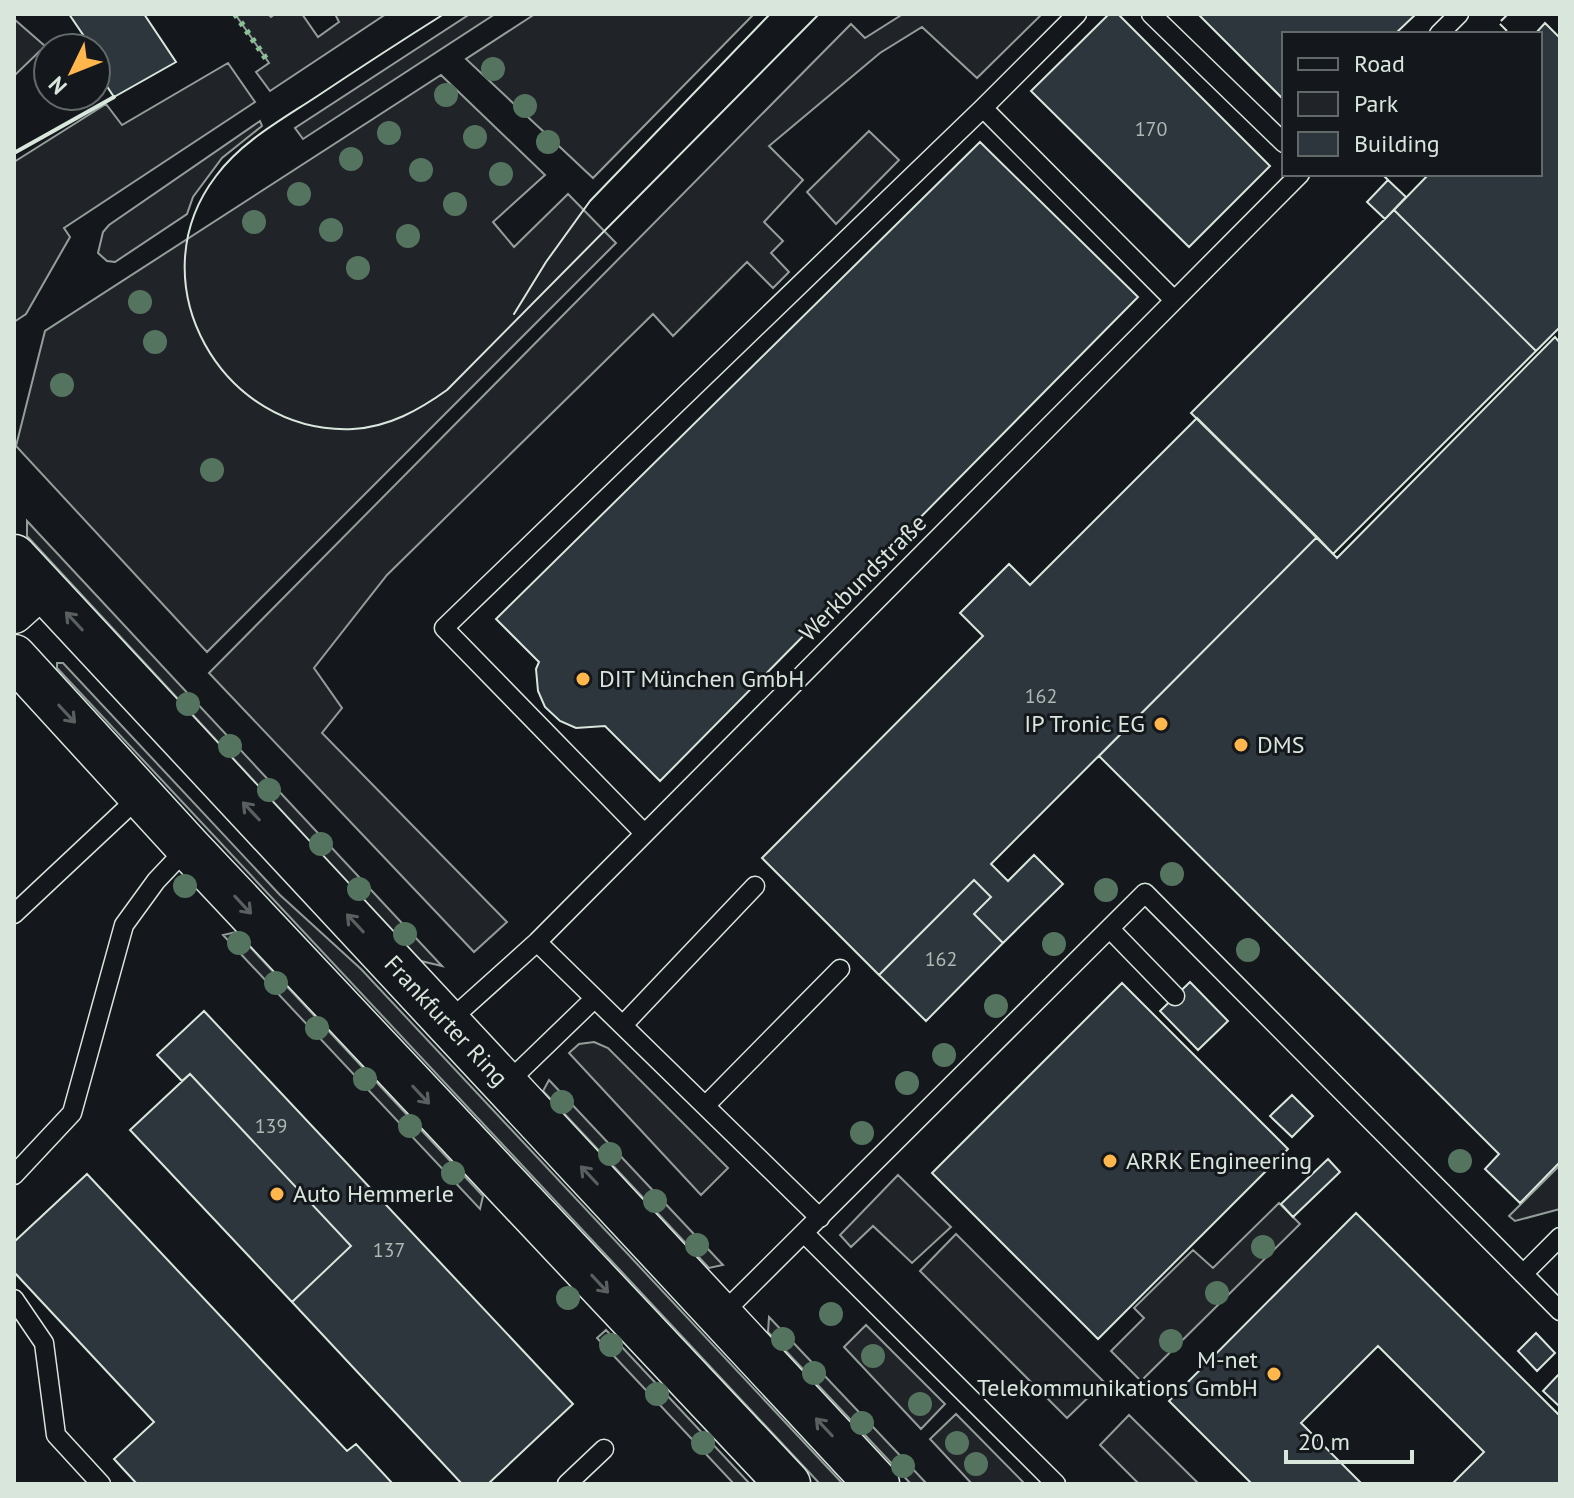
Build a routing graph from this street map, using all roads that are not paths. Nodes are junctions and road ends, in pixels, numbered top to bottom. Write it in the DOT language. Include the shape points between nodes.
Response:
graph roads {
  1 [pos="1077,14"];
  2 [pos="1151,14"];
  3 [pos="1459,14"];
  4 [pos="1441,32"];
  5 [pos="983,108"];
  6 [pos="1282,141"];
  7 [pos="1298,176"];
  8 [pos="1173,299"];
  9 [pos="24,586"];
  10 [pos="14,657"];
  11 [pos="142,794"];
  12 [pos="644,833"];
  13 [pos="188,847"];
  14 [pos="755,886"];
  15 [pos="14,914"];
  16 [pos="1110,929"];
  17 [pos="537,942"];
  18 [pos="840,969"];
  19 [pos="1175,996"];
  20 [pos="594,999"];
  21 [pos="448,1022"];
  22 [pos="623,1025"];
  23 [pos="505,1085"];
  24 [pos="706,1105"];
  25 [pos="14,1175"];
  26 [pos="820,1218"];
  27 [pos="804,1233"];
  28 [pos="1560,1237"];
  29 [pos="1523,1274"];
  30 [pos="14,1299"];
  31 [pos="1560,1311"];
  32 [pos="720,1316"];
  33 [pos="604,1449"];
  34 [pos="101,1484"];
  35 [pos="567,1484"];
  36 [pos="788,1484"];
  37 [pos="877,1484"];
  38 [pos="1056,1484"];
  1 -- 5 [label="lane"];
  2 -- 6 [label="lane"];
  3 -- 4 [label="lane"];
  5 -- 8 [label="lane"];
  5 -- 12 [label="lane" via="444,628"];
  7 -- 8 [label="lane, Werkbundstraße"];
  8 -- 12 [label="lane, Werkbundstraße"];
  21 -- 9 [label="main road, Frankfurter Ring, one-way"];
  10 -- 11 [label="main road, one-way"];
  11 -- 13 [label="main road"];
  11 -- 15 [label="lane"];
  12 -- 17 [label="lane, Werkbundstraße"];
  13 -- 25 [label="lane" via="124,925 72,1113"];
  13 -- 36 [label="main road, one-way"];
  14 -- 22 [label="lane"];
  16 -- 19 [label="lane"];
  16 -- 26 [label="lane"];
  16 -- 29 [label="lane" via="1145,893"];
  17 -- 20 [label="lane"];
  17 -- 21 [label="lane, Werkbundstraße"];
  18 -- 24 [label="lane"];
  20 -- 22 [label="lane"];
  20 -- 23 [label="lane"];
  21 -- 23 [label="main road, Frankfurter Ring"];
  22 -- 24 [label="lane"];
  32 -- 23 [label="main road, Frankfurter Ring, one-way"];
  24 -- 26 [label="lane"];
  26 -- 27 [label="lane"];
  27 -- 32 [label="lane"];
  27 -- 38 [label="lane"];
  28 -- 29 [label="lane"];
  29 -- 31 [label="lane"];
  30 -- 34 [label="lane" via="44,1343 56,1435"];
  37 -- 32 [label="main road, Frankfurter Ring, one-way"];
  33 -- 35 [label="lane"];
}
